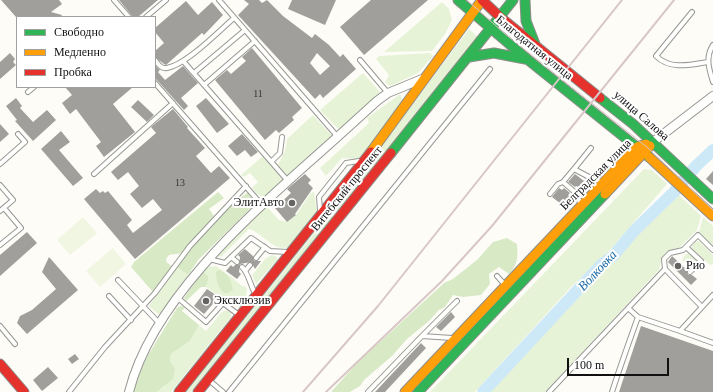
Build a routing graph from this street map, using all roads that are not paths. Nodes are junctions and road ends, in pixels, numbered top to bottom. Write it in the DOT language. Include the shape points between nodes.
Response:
graph roads {
  1 [pos="114,0"];
  2 [pos="166,0"];
  3 [pos="219,0"];
  4 [pos="458,0"];
  5 [pos="482,0"];
  6 [pos="513,0"];
  7 [pos="525,0"];
  8 [pos="692,12"];
  9 [pos="472,13"];
  10 [pos="128,16"];
  11 [pos="147,16"];
  12 [pos="500,17"];
  13 [pos="234,18"];
  14 [pos="491,28"];
  15 [pos="245,30"];
  16 [pos="255,41"];
  17 [pos="713,45"];
  18 [pos="535,46"];
  19 [pos="469,57"];
  20 [pos="527,59"];
  21 [pos="360,60"];
  22 [pos="156,61"];
  23 [pos="184,62"];
  24 [pos="708,62"];
  25 [pos="490,69"];
  26 [pos="194,73"];
  27 [pos="425,78"];
  28 [pos="713,82"];
  29 [pos="156,84"];
  30 [pos="204,85"];
  31 [pos="586,85"];
  32 [pos="33,88"];
  33 [pos="28,92"];
  34 [pos="388,93"];
  35 [pos="713,96"];
  36 [pos="173,103"];
  37 [pos="18,134"];
  38 [pos="337,136"];
  39 [pos="282,137"];
  40 [pos="653,142"];
  41 [pos="591,148"];
  42 [pos="641,150"];
  43 [pos="365,160"];
  44 [pos="272,161"];
  45 [pos="0,164"];
  46 [pos="574,169"];
  47 [pos="94,174"];
  48 [pos="591,178"];
  49 [pos="288,181"];
  50 [pos="563,182"];
  51 [pos="604,182"];
  52 [pos="0,185"];
  53 [pos="246,186"];
  54 [pos="550,194"];
  55 [pos="577,194"];
  56 [pos="713,199"];
  57 [pos="262,205"];
  58 [pos="580,206"];
  59 [pos="2,209"];
  60 [pos="324,214"];
  61 [pos="713,216"];
  62 [pos="338,219"];
  63 [pos="0,245"];
  64 [pos="265,247"];
  65 [pos="686,247"];
  66 [pos="713,250"];
  67 [pos="292,253"];
  68 [pos="231,257"];
  69 [pos="256,258"];
  70 [pos="208,259"];
  71 [pos="236,262"];
  72 [pos="250,265"];
  73 [pos="665,269"];
  74 [pos="690,272"];
  75 [pos="497,276"];
  76 [pos="118,280"];
  77 [pos="506,286"];
  78 [pos="713,295"];
  79 [pos="109,296"];
  80 [pos="257,296"];
  81 [pos="178,298"];
  82 [pos="457,301"];
  83 [pos="702,307"];
  84 [pos="143,308"];
  85 [pos="628,308"];
  86 [pos="241,316"];
  87 [pos="638,316"];
  88 [pos="131,320"];
  89 [pos="160,324"];
  90 [pos="0,326"];
  91 [pos="680,331"];
  92 [pos="422,336"];
  93 [pos="456,339"];
  94 [pos="713,343"];
  95 [pos="15,344"];
  96 [pos="0,364"];
  97 [pos="0,375"];
  98 [pos="208,380"];
  99 [pos="14,392"];
  100 [pos="24,392"];
  101 [pos="69,392"];
  102 [pos="129,392"];
  103 [pos="179,392"];
  104 [pos="198,392"];
  105 [pos="223,392"];
  106 [pos="228,392"];
  107 [pos="368,392"];
  108 [pos="405,392"];
  109 [pos="418,392"];
  110 [pos="550,392"];
  111 [pos="612,392"];
  1 -- 10 [label="lane"];
  2 -- 11 [label="lane"];
  3 -- 13 [label="lane"];
  4 -- 9 [label="main road, Благодатная улица"];
  5 -- 9 [label="main road, Витебский проспект"];
  5 -- 12 [label="main road, Благодатная улица"];
  6 -- 12 [label="main road, Витебский проспект"];
  7 -- 18 [label="main road" via="526,21"];
  8 -- 24 [label="lane" via="656,56 662,62 674,65"];
  9 -- 14 [label="main road, Благодатная улица"];
  9 -- 27 [label="main road, Витебский проспект"];
  12 -- 14 [label="main road, Витебский проспект"];
  12 -- 18 [label="main road, Благодатная улица"];
  13 -- 15 [label="lane"];
  13 -- 23 [label="lane"];
  14 -- 19 [label="main road, Витебский проспект"];
  14 -- 20 [label="main road, Благодатная улица"];
  15 -- 16 [label="lane"];
  15 -- 26 [label="lane"];
  16 -- 30 [label="lane"];
  16 -- 38 [label="lane"];
  17 -- 24 [label="lane"];
  18 -- 31 [label="main road, Благодатная улица"];
  19 -- 20 [label="main road" via="494,53"];
  19 -- 62 [label="main road, Витебский проспект"];
  20 -- 42 [label="main road, Благодатная улица"];
  21 -- 34 [label="lane"];
  22 -- 23 [label="lane" via="162,68"];
  23 -- 26 [label="lane"];
  24 -- 28 [label="lane"];
  25 -- 106 [label="lane"];
  26 -- 30 [label="lane"];
  27 -- 34 [label="street"];
  27 -- 43 [label="main road, Витебский проспект"];
  29 -- 36 [label="lane"];
  30 -- 44 [label="lane"];
  31 -- 40 [label="main road, улица Салова"];
  32 -- 33 [label="lane"];
  34 -- 38 [label="street"];
  35 -- 40 [label="street"];
  36 -- 47 [label="lane"];
  36 -- 53 [label="lane"];
  37 -- 45 [label="lane" via="25,142"];
  38 -- 49 [label="street"];
  39 -- 44 [label="lane" via="280,153"];
  40 -- 42 [label="main road, Белградская улица"];
  40 -- 56 [label="main road, улица Салова"];
  41 -- 46 [label="lane"];
  42 -- 51 [label="main road, Белградская улица"];
  42 -- 61 [label="main road"];
  42 -- 109 [label="main road, Белградская улица"];
  43 -- 60 [label="main road, Витебский проспект"];
  43 -- 60 [label="lane" via="346,163 319,197"];
  44 -- 49 [label="lane"];
  46 -- 48 [label="lane"];
  46 -- 50 [label="lane"];
  48 -- 51 [label="lane"];
  48 -- 55 [label="lane"];
  49 -- 57 [label="street"];
  50 -- 54 [label="lane"];
  50 -- 55 [label="lane"];
  51 -- 58 [label="main road, Белградская улица"];
  52 -- 59 [label="lane" via="13,200"];
  53 -- 57 [label="lane"];
  53 -- 84 [label="lane" via="190,246"];
  55 -- 58 [label="lane"];
  57 -- 70 [label="street"];
  58 -- 77 [label="main road, Белградская улица"];
  59 -- 63 [label="lane" via="21,228"];
  60 -- 62 [label="main road" via="334,212"];
  60 -- 67 [label="main road, Витебский проспект"];
  62 -- 98 [label="main road, Витебский проспект"];
  64 -- 67 [label="lane" via="270,251"];
  64 -- 68 [label="lane" via="251,238"];
  64 -- 69 [label="lane"];
  65 -- 66 [label="lane" via="698,235"];
  65 -- 73 [label="lane" via="670,253 664,259"];
  65 -- 74 [label="lane" via="701,262"];
  67 -- 80 [label="main road, Витебский проспект"];
  68 -- 70 [label="lane" via="225,263"];
  68 -- 71 [label="lane"];
  70 -- 81 [label="street"];
  72 -- 80 [label="lane" via="244,269"];
  73 -- 83 [label="lane"];
  73 -- 85 [label="lane"];
  75 -- 77 [label="lane"];
  76 -- 84 [label="lane"];
  77 -- 93 [label="main road, Белградская улица"];
  78 -- 83 [label="lane"];
  79 -- 88 [label="lane"];
  80 -- 86 [label="main road, Витебский проспект"];
  81 -- 86 [label="lane" via="206,322 223,303"];
  81 -- 89 [label="street"];
  82 -- 92 [label="lane"];
  83 -- 91 [label="lane"];
  84 -- 88 [label="lane"];
  84 -- 89 [label="lane"];
  85 -- 87 [label="lane"];
  85 -- 110 [label="lane"];
  86 -- 103 [label="main road, Витебский проспект"];
  87 -- 91 [label="lane"];
  87 -- 111 [label="lane"];
  88 -- 101 [label="lane" via="105,346"];
  89 -- 102 [label="street" via="141,358"];
  90 -- 95 [label="lane"];
  91 -- 94 [label="lane"];
  92 -- 93 [label="lane"];
  92 -- 107 [label="lane"];
  93 -- 108 [label="main road, Белградская улица"];
  96 -- 100 [label="main road"];
  97 -- 99 [label="main road"];
  98 -- 104 [label="main road, Витебский проспект"];
  98 -- 105 [label="lane"];
}
